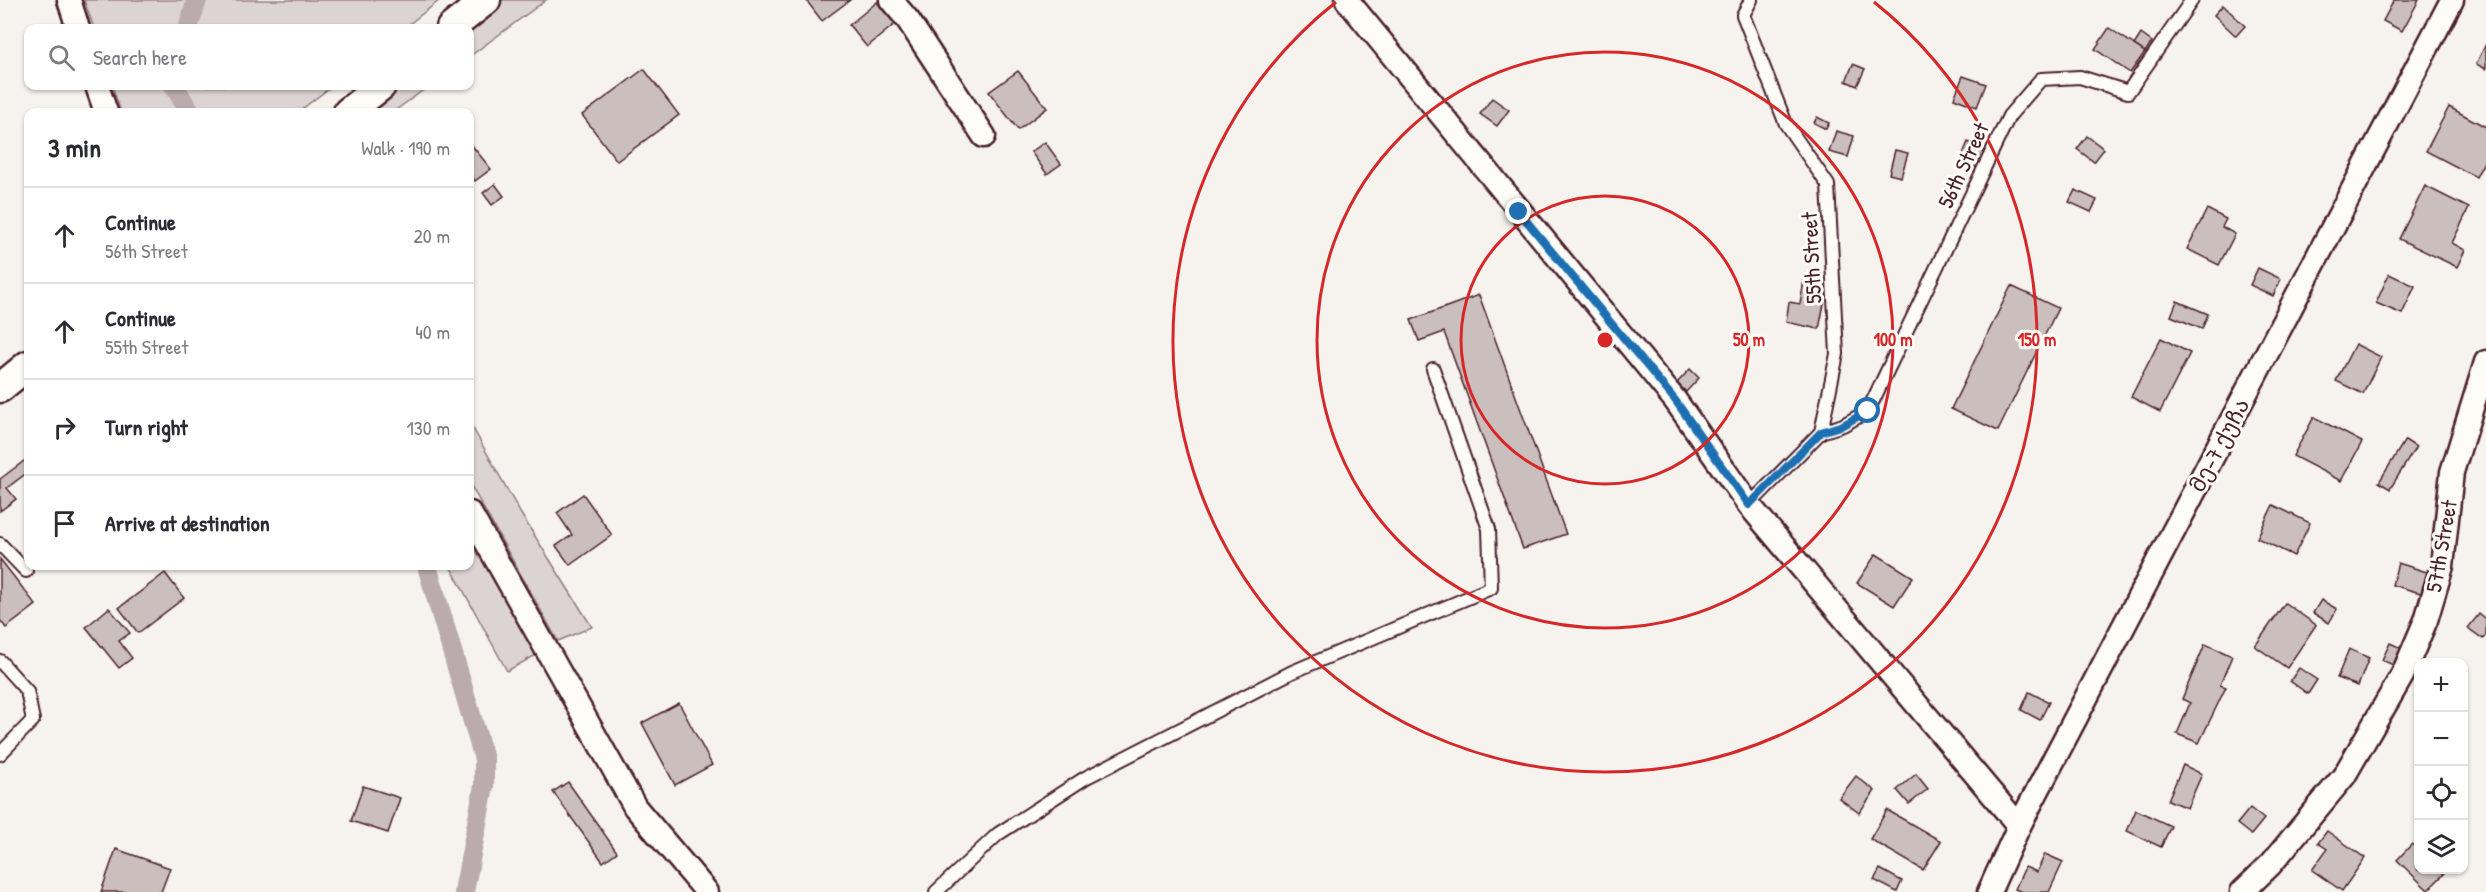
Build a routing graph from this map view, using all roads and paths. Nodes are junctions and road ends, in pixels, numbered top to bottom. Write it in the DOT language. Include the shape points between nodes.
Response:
graph roads {
  1 [pos="69,0"];
  2 [pos="486,0"];
  3 [pos="891,0"];
  4 [pos="1347,0"];
  5 [pos="1751,0"];
  6 [pos="2192,0"];
  7 [pos="2451,1"];
  8 [pos="77,24"];
  9 [pos="456,24"];
  10 [pos="98,90"];
  11 [pos="376,90"];
  12 [pos="105,108"];
  13 [pos="353,108"];
  14 [pos="984,136"];
  15 [pos="2486,362"];
  16 [pos="24,368"];
  17 [pos="1433,369"];
  18 [pos="0,388"];
  19 [pos="1821,432"];
  20 [pos="1749,505"];
  21 [pos="474,520"];
  22 [pos="0,544"];
  23 [pos="24,569"];
  24 [pos="0,661"];
  25 [pos="0,754"];
  26 [pos="2019,826"];
  27 [pos="707,892"];
  28 [pos="936,892"];
  29 [pos="1989,892"];
  30 [pos="2242,892"];
  1 -- 8 [label="street"];
  2 -- 9 [label="street"];
  3 -- 14 [label="street"];
  4 -- 20 [label="street" via="1675,400"];
  5 -- 19 [label="lane, 55th Street" via="1743,15 1786,124 1828,185 1837,354"];
  6 -- 19 [label="lane, 56th Street" via="2128,92 2080,77 2041,79 2009,116 1868,411"];
  7 -- 26 [label="street, მე-7 ქუჩა"];
  10 -- 12 [label="street"];
  11 -- 13 [label="street"];
  15 -- 30 [label="street, 57th Street" via="2452,472 2442,566 2426,620 2403,674 2344,776 2271,864"];
  16 -- 18 [label="street"];
  17 -- 28 [label="lane" via="1490,529 1491,588 1292,672 1085,778 998,834"];
  19 -- 20 [label="lane"];
  20 -- 26 [label="street"];
  21 -- 27 [label="street" via="634,807"];
  22 -- 23 [label="lane"];
  24 -- 25 [label="lane" via="27,691 33,720"];
  26 -- 29 [label="street, მე-7 ქუჩა"];
}
